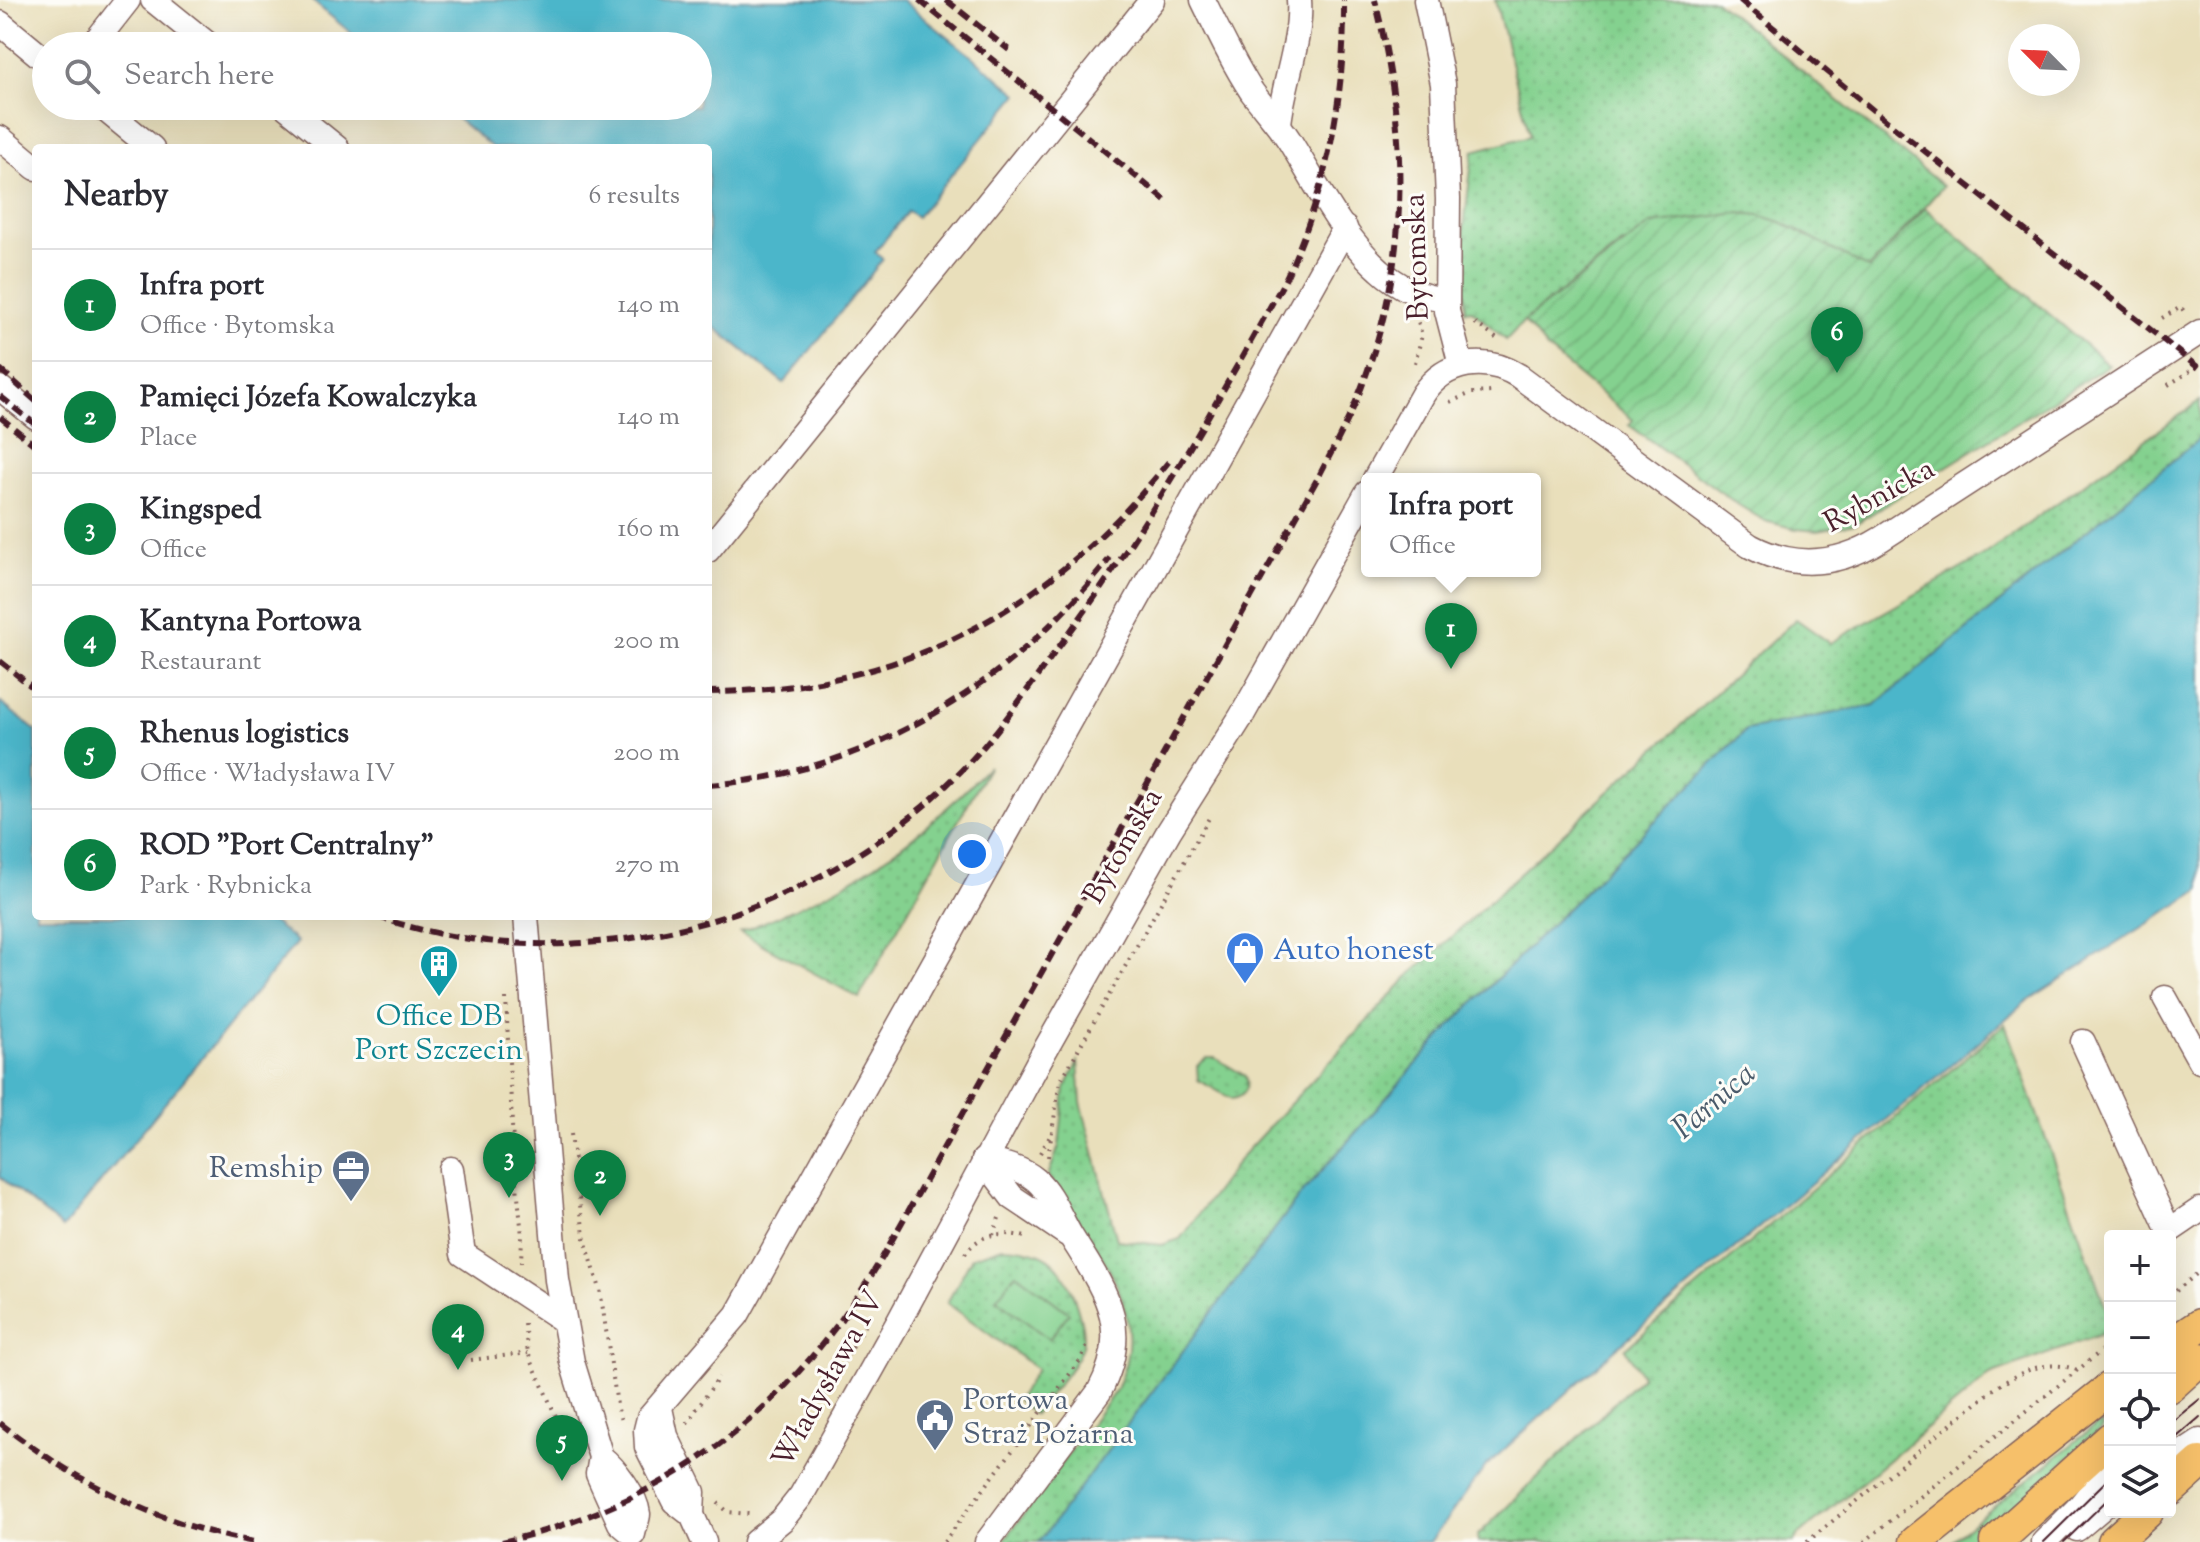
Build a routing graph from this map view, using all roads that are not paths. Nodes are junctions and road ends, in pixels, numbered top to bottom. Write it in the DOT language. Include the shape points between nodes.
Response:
graph roads {
  1 [pos="128,0"];
  2 [pos="153,0"];
  3 [pos="1152,0"];
  4 [pos="1203,0"];
  5 [pos="1299,0"];
  6 [pos="1426,0"];
  7 [pos="0,23"];
  8 [pos="103,32"];
  9 [pos="193,32"];
  10 [pos="32,49"];
  11 [pos="118,120"];
  12 [pos="302,120"];
  13 [pos="1279,124"];
  14 [pos="0,138"];
  15 [pos="147,144"];
  16 [pos="332,144"];
  17 [pos="32,165"];
  18 [pos="1345,228"];
  19 [pos="1446,299"];
  20 [pos="2195,326"];
  21 [pos="1461,365"];
  22 [pos="0,388"];
  23 [pos="32,414"];
  24 [pos="1378,473"];
  25 [pos="1361,504"];
  26 [pos="712,545"];
  27 [pos="526,920"];
  28 [pos="2165,998"];
  29 [pos="2083,1042"];
  30 [pos="2200,1061"];
  31 [pos="984,1160"];
  32 [pos="451,1169"];
  33 [pos="2200,1210"];
  34 [pos="943,1238"];
  35 [pos="563,1320"];
  36 [pos="2200,1325"];
  37 [pos="2188,1356"];
  38 [pos="2176,1376"];
  39 [pos="2176,1381"];
  40 [pos="2104,1393"];
  41 [pos="2200,1441"];
  42 [pos="2104,1444"];
  43 [pos="2176,1457"];
  44 [pos="2200,1463"];
  45 [pos="2104,1476"];
  46 [pos="2176,1485"];
  47 [pos="2104,1506"];
  48 [pos="2140,1518"];
  49 [pos="634,1538"];
  50 [pos="704,1542"];
  51 [pos="755,1542"];
  52 [pos="987,1542"];
  53 [pos="1916,1542"];
  54 [pos="1996,1542"];
  55 [pos="2044,1542"];
  56 [pos="2064,1542"];
  57 [pos="2114,1542"];
  1 -- 8 [label="street"];
  2 -- 9 [label="street"];
  3 -- 26 [label="street"];
  4 -- 13 [label="street" via="1232,59"];
  5 -- 13 [label="street" via="1299,30"];
  6 -- 19 [label="street, Bytomska" via="1443,84"];
  7 -- 10 [label="street"];
  11 -- 15 [label="street"];
  12 -- 16 [label="street"];
  13 -- 18 [label="street"];
  14 -- 17 [label="street"];
  18 -- 19 [label="street" via="1388,277 1430,298"];
  18 -- 50 [label="street" via="737,1315 660,1408 666,1436 693,1492 692,1515"];
  19 -- 21 [label="street, Bytomska"];
  20 -- 21 [label="street, Rybnicka" via="1867,548 1814,562 1781,559 1750,546 1513,372 1486,363"];
  21 -- 24 [label="street" via="1427,388"];
  22 -- 23 [label="street"];
  25 -- 31 [label="street, Bytomska"];
  27 -- 35 [label="street"];
  28 -- 30 [label="street"];
  29 -- 33 [label="street" via="2169,1231"];
  31 -- 34 [label="street, Bytomska"];
  31 -- 52 [label="street" via="1035,1180 1059,1213 1098,1278 1114,1339 1095,1397"];
  32 -- 35 [label="street" via="463,1254"];
  34 -- 51 [label="street, Władysława IV" via="801,1496"];
  35 -- 49 [label="street" via="601,1457 598,1474 620,1523"];
  36 -- 37 [label="main road"];
  37 -- 38 [label="main road"];
  37 -- 39 [label="street"];
  40 -- 53 [label="main road"];
  41 -- 43 [label="street"];
  42 -- 54 [label="main road"];
  44 -- 46 [label="main road"];
  45 -- 55 [label="street"];
  47 -- 56 [label="street"];
  48 -- 57 [label="main road"];
}
